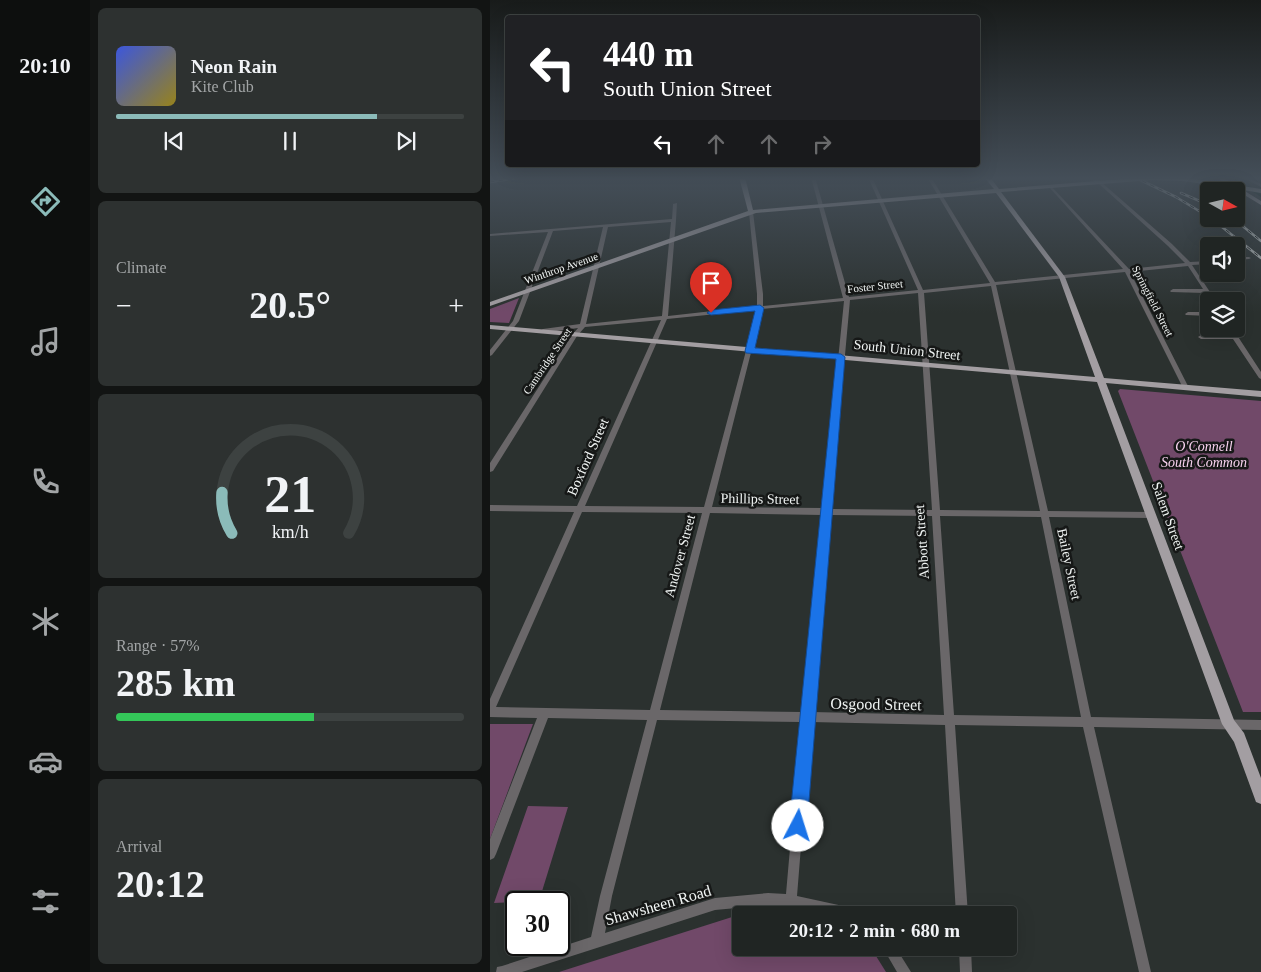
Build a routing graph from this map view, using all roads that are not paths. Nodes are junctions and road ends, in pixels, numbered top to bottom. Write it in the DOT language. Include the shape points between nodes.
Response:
graph roads {
  1 [pos="647,222"];
  2 [pos="674,222"];
  3 [pos="723,222"];
  4 [pos="752,222"];
  5 [pos="825,222"];
  6 [pos="891,222"];
  7 [pos="956,222"];
  8 [pos="1022,222"];
  9 [pos="1083,222"];
  10 [pos="1145,222"];
  11 [pos="606,226"];
  12 [pos="551,231"];
  13 [pos="491,237"];
  14 [pos="672,241"];
  15 [pos="1249,258"];
  16 [pos="1245,259"];
  17 [pos="1200,263"];
  18 [pos="1189,264"];
  19 [pos="596,267"];
  20 [pos="1127,270"];
  21 [pos="1062,277"];
  22 [pos="993,284"];
  23 [pos="529,290"];
  24 [pos="920,291"];
  25 [pos="1173,291"];
  26 [pos="1206,291"];
  27 [pos="847,299"];
  28 [pos="490,304"];
  29 [pos="760,308"];
  30 [pos="1188,314"];
  31 [pos="1200,314"];
  32 [pos="665,318"];
  33 [pos="583,326"];
  34 [pos="490,327"];
  35 [pos="511,329"];
  36 [pos="544,331"];
  37 [pos="575,335"];
  38 [pos="1201,337"];
  39 [pos="1236,338"];
  40 [pos="653,342"];
  41 [pos="750,351"];
  42 [pos="490,354"];
  43 [pos="841,357"];
  44 [pos="925,366"];
  45 [pos="1014,374"];
  46 [pos="1261,376"];
  47 [pos="1101,381"];
  48 [pos="1186,388"];
  49 [pos="1261,394"];
  50 [pos="490,469"];
  51 [pos="490,508"];
  52 [pos="579,509"];
  53 [pos="707,511"];
  54 [pos="827,512"];
  55 [pos="935,513"];
  56 [pos="1044,514"];
  57 [pos="1151,515"];
  58 [pos="490,711"];
  59 [pos="544,714"];
  60 [pos="653,716"];
  61 [pos="806,718"];
  62 [pos="948,720"];
  63 [pos="1087,722"];
  64 [pos="1229,724"];
  65 [pos="1261,725"];
  66 [pos="1261,797"];
  67 [pos="490,854"];
  68 [pos="791,901"];
  69 [pos="815,906"];
  70 [pos="961,906"];
  71 [pos="597,940"];
  72 [pos="894,956"];
  73 [pos="965,956"];
  74 [pos="502,972"];
  75 [pos="905,972"];
  76 [pos="966,972"];
  77 [pos="1145,972"];
  1 -- 11 [label="street"];
  2 -- 14 [label="street, Boxford Street"];
  3 -- 14 [label="main road, Winthrop Avenue"];
  4 -- 29 [label="street, Andover Street"];
  5 -- 27 [label="street"];
  6 -- 24 [label="street, Abbott Street"];
  7 -- 22 [label="street, Bailey Street"];
  8 -- 21 [label="main road, Salem Street"];
  9 -- 20 [label="street, Springfield Street"];
  10 -- 18 [label="street"];
  11 -- 12 [label="street"];
  11 -- 19 [label="street, Cambridge Street"];
  12 -- 13 [label="street"];
  12 -- 23 [label="street"];
  14 -- 19 [label="main road, Winthrop Avenue"];
  14 -- 32 [label="street, Boxford Street"];
  15 -- 16 [label="street"];
  17 -- 18 [label="street, Foster Street"];
  18 -- 20 [label="street, Foster Street"];
  18 -- 26 [label="street"];
  19 -- 23 [label="main road, Winthrop Avenue"];
  19 -- 33 [label="street, Cambridge Street"];
  20 -- 21 [label="street, Foster Street"];
  20 -- 48 [label="street, Springfield Street"];
  21 -- 22 [label="street, Foster Street"];
  21 -- 47 [label="main road, Salem Street"];
  22 -- 24 [label="street, Foster Street"];
  22 -- 45 [label="street, Bailey Street"];
  23 -- 28 [label="main road, Winthrop Avenue"];
  23 -- 35 [label="street"];
  24 -- 27 [label="street, Foster Street"];
  24 -- 44 [label="street, Abbott Street"];
  25 -- 26 [label="street"];
  27 -- 29 [label="street, Foster Street"];
  27 -- 43 [label="street"];
  29 -- 32 [label="street, Foster Street"];
  29 -- 41 [label="street, Andover Street"];
  30 -- 31 [label="street"];
  32 -- 33 [label="street, Foster Street"];
  32 -- 40 [label="street, Boxford Street"];
  33 -- 36 [label="street, Foster Street"];
  33 -- 37 [label="street, Cambridge Street"];
  34 -- 35 [label="main road, South Union Street"];
  35 -- 36 [label="main road, South Union Street"];
  35 -- 42 [label="street"];
  36 -- 37 [label="main road, South Union Street"];
  37 -- 40 [label="main road, South Union Street"];
  37 -- 50 [label="street, Cambridge Street"];
  38 -- 39 [label="street"];
  39 -- 46 [label="street"];
  40 -- 41 [label="main road, South Union Street"];
  40 -- 52 [label="street, Boxford Street"];
  41 -- 43 [label="main road, South Union Street"];
  41 -- 53 [label="street, Andover Street"];
  43 -- 44 [label="main road, South Union Street"];
  43 -- 54 [label="street"];
  44 -- 45 [label="main road, South Union Street"];
  44 -- 55 [label="street, Abbott Street"];
  45 -- 47 [label="main road, South Union Street"];
  45 -- 56 [label="street, Bailey Street"];
  47 -- 48 [label="main road, South Union Street"];
  47 -- 57 [label="main road, Salem Street"];
  48 -- 49 [label="main road, South Union Street"];
  51 -- 52 [label="street, Phillips Street"];
  52 -- 53 [label="street, Phillips Street"];
  52 -- 58 [label="street, Boxford Street"];
  53 -- 54 [label="street, Phillips Street"];
  53 -- 60 [label="street, Andover Street"];
  54 -- 55 [label="street, Phillips Street"];
  54 -- 61 [label="street"];
  55 -- 56 [label="street, Phillips Street"];
  55 -- 62 [label="street, Abbott Street"];
  56 -- 57 [label="street, Phillips Street"];
  56 -- 63 [label="street, Bailey Street"];
  57 -- 64 [label="main road, Salem Street"];
  58 -- 59 [label="street, Osgood Street"];
  59 -- 60 [label="street, Osgood Street"];
  59 -- 67 [label="street"];
  60 -- 61 [label="street, Osgood Street"];
  60 -- 71 [label="street, Andover Street"];
  61 -- 62 [label="street, Osgood Street"];
  61 -- 68 [label="street"];
  62 -- 63 [label="street, Osgood Street"];
  62 -- 70 [label="street, Abbott Street"];
  63 -- 64 [label="street, Osgood Street"];
  63 -- 77 [label="street, Bailey Street"];
  64 -- 65 [label="street, Osgood Street"];
  64 -- 66 [label="main road, Salem Street" via="1239,738"];
  68 -- 69 [label="street, Shawsheen Road"];
  68 -- 71 [label="street, Shawsheen Road" via="768,899 715,904"];
  71 -- 74 [label="street, Shawsheen Road"];
  72 -- 75 [label="street"];
  73 -- 76 [label="street"];
}
